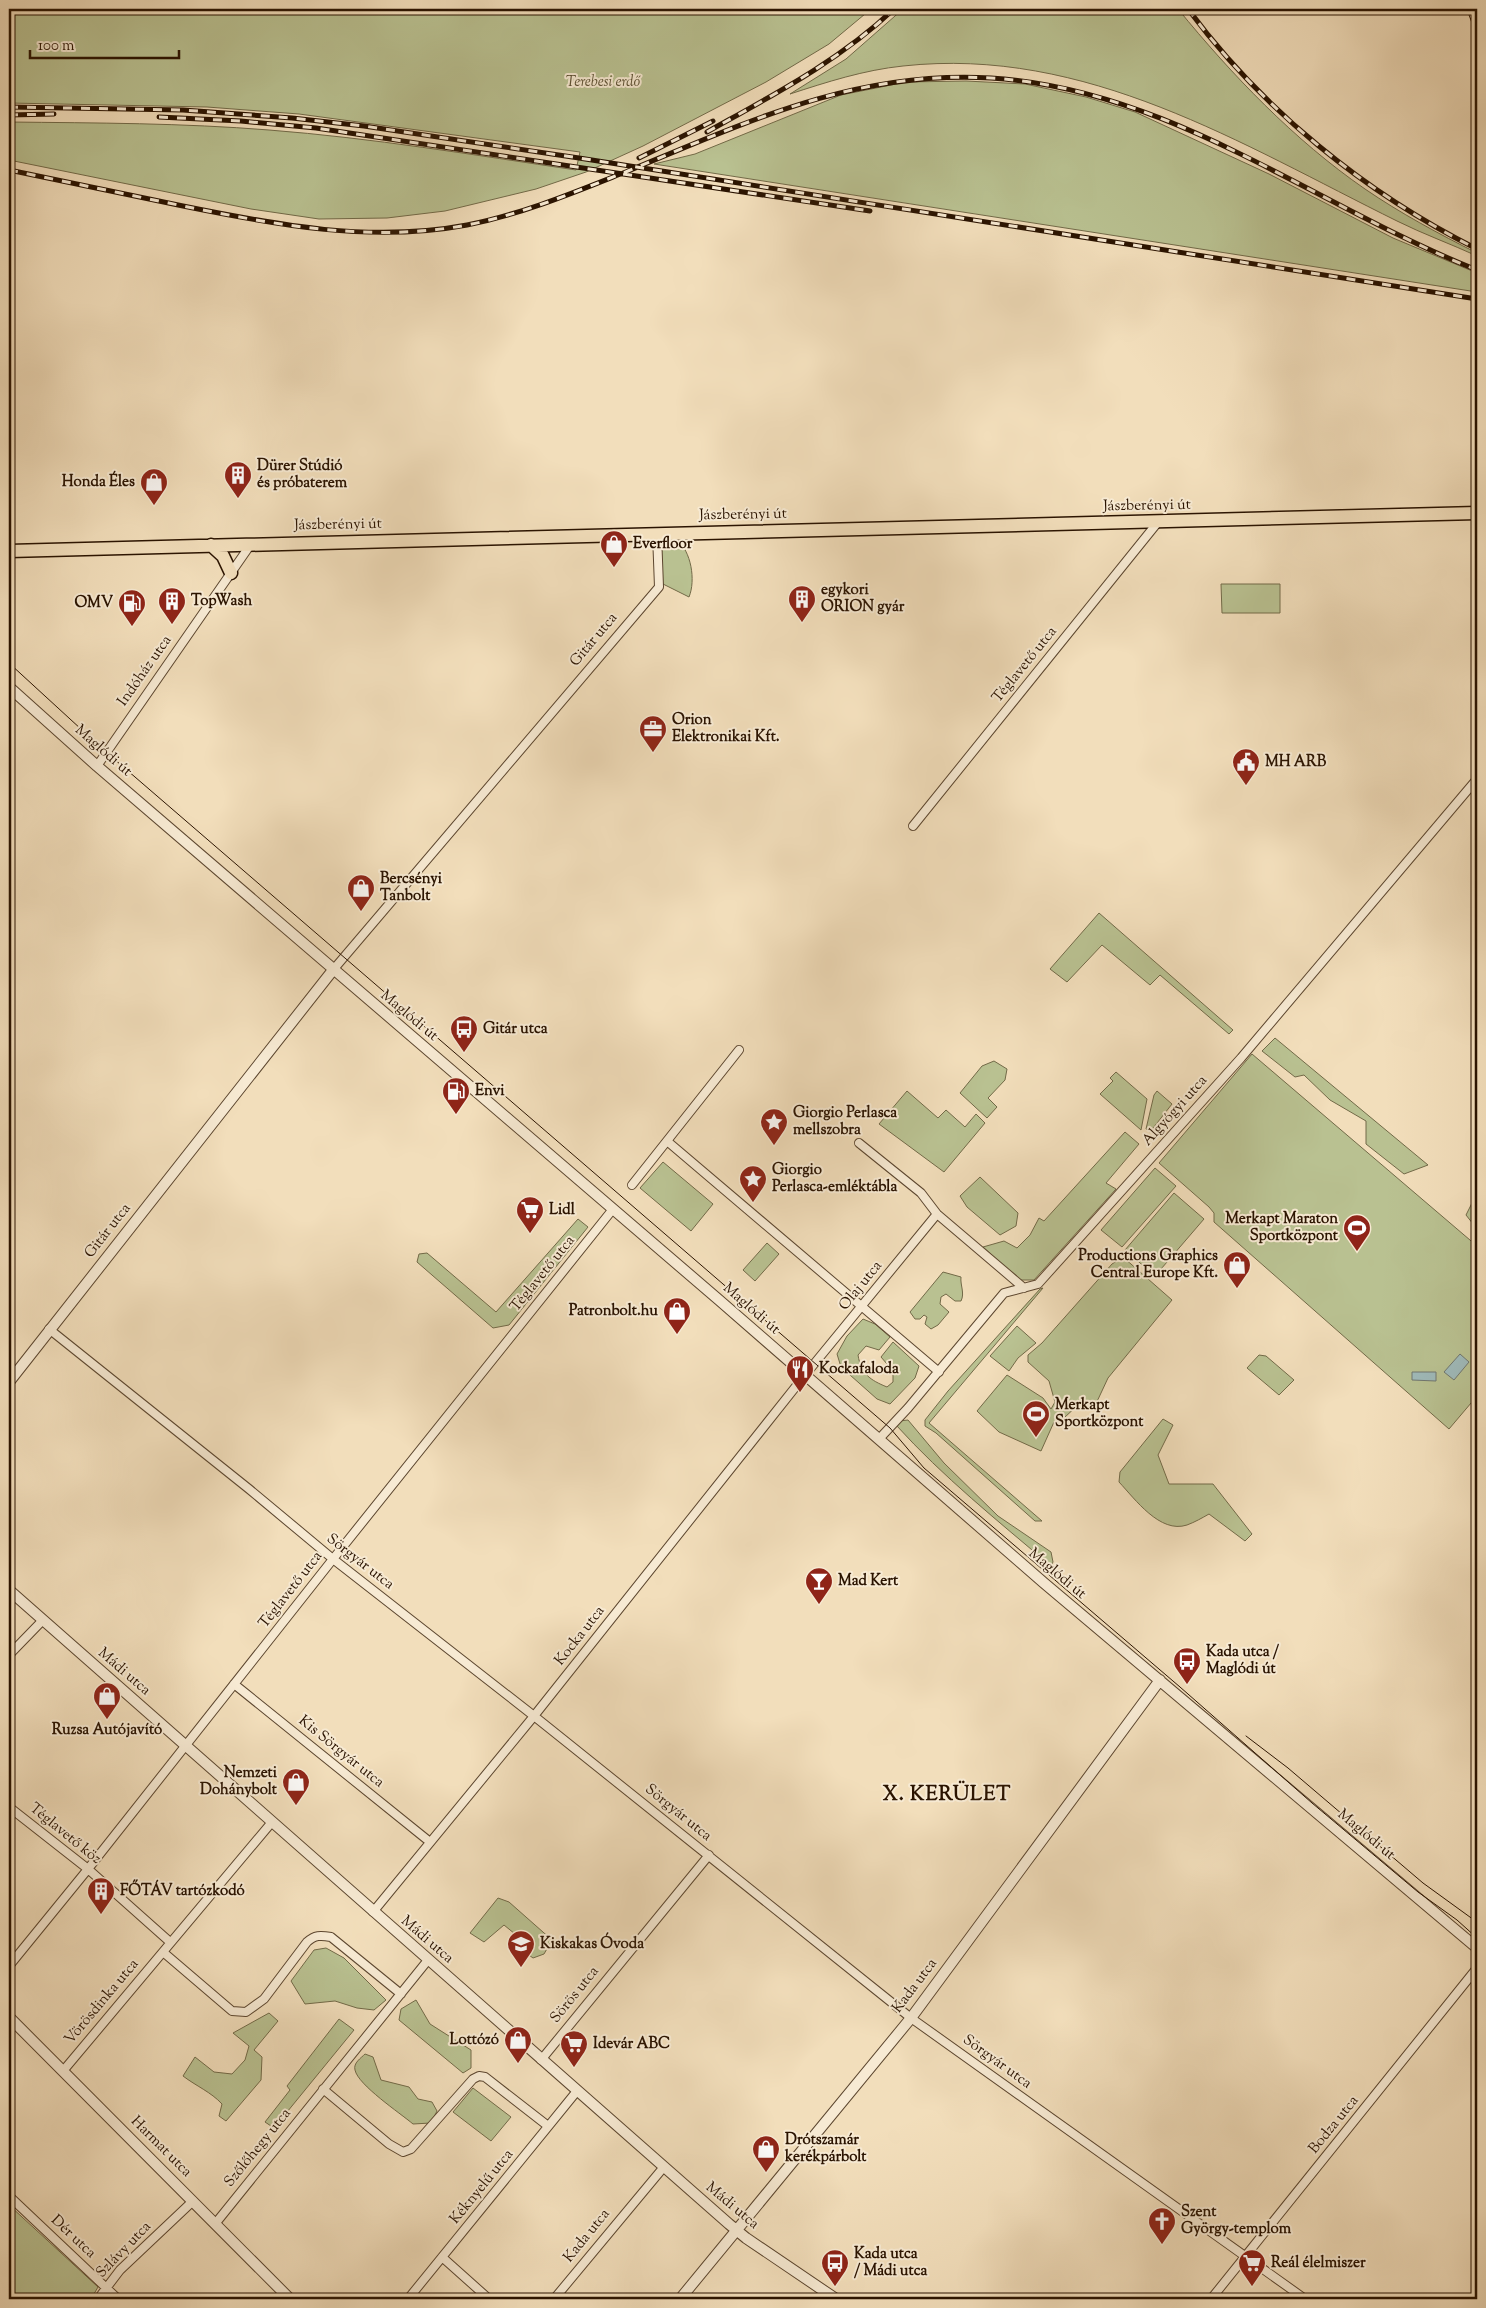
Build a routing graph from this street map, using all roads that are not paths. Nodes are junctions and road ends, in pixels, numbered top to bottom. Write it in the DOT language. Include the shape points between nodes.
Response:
graph roads {
  1 [pos="1477,513"];
  2 [pos="1158,522"];
  3 [pos="657,534"];
  4 [pos="251,544"];
  5 [pos="211,545"];
  6 [pos="9,551"];
  7 [pos="231,573"];
  8 [pos="9,687"];
  9 [pos="97,766"];
  10 [pos="1477,780"];
  11 [pos="913,826"];
  12 [pos="333,970"];
  13 [pos="739,1050"];
  14 [pos="667,1141"];
  15 [pos="859,1143"];
  16 [pos="632,1185"];
  17 [pos="613,1209"];
  18 [pos="937,1214"];
  19 [pos="1024,1288"];
  20 [pos="862,1306"];
  21 [pos="49,1330"];
  22 [pos="938,1372"];
  23 [pos="805,1375"];
  24 [pos="9,1382"];
  25 [pos="879,1439"];
  26 [pos="333,1559"];
  27 [pos="9,1590"];
  28 [pos="42,1621"];
  29 [pos="9,1655"];
  30 [pos="1160,1680"];
  31 [pos="234,1684"];
  32 [pos="534,1716"];
  33 [pos="186,1746"];
  34 [pos="9,1807"];
  35 [pos="272,1822"];
  36 [pos="430,1842"];
  37 [pos="709,1855"];
  38 [pos="88,1869"];
  39 [pos="373,1912"];
  40 [pos="170,1942"];
  41 [pos="1477,1948"];
  42 [pos="163,1952"];
  43 [pos="428,1960"];
  44 [pos="9,1966"];
  45 [pos="1477,1968"];
  46 [pos="401,1994"];
  47 [pos="9,2017"];
  48 [pos="911,2018"];
  49 [pos="541,2060"];
  50 [pos="63,2071"];
  51 [pos="323,2090"];
  52 [pos="577,2091"];
  53 [pos="548,2126"];
  54 [pos="663,2168"];
  55 [pos="9,2196"];
  56 [pos="193,2201"];
  57 [pos="215,2224"];
  58 [pos="737,2231"];
  59 [pos="442,2257"];
  60 [pos="1245,2258"];
  61 [pos="106,2287"];
  62 [pos="98,2299"];
  63 [pos="118,2299"];
  64 [pos="290,2299"];
  65 [pos="408,2299"];
  66 [pos="488,2299"];
  67 [pos="554,2299"];
  68 [pos="680,2299"];
  69 [pos="836,2299"];
  70 [pos="1211,2299"];
  71 [pos="1305,2299"];
  1 -- 2 [label="main road, Jászberényi út"];
  2 -- 3 [label="main road, Jászberényi út"];
  2 -- 11 [label="street, Téglavető utca"];
  3 -- 4 [label="main road, Jászberényi út"];
  3 -- 12 [label="street, Gitár utca" via="659,587"];
  4 -- 5 [label="main road, Jászberényi út"];
  4 -- 7 [label="street, Indóház utca"];
  5 -- 6 [label="main road, Jászberényi út"];
  5 -- 7 [label="main road" via="224,556"];
  7 -- 9 [label="street, Indóház utca"];
  8 -- 9 [label="street, Maglódi út"];
  9 -- 12 [label="street, Maglódi út"];
  10 -- 19 [label="street, Algyógyi utca" via="1229,1071 1038,1284"];
  12 -- 17 [label="street, Maglódi út"];
  12 -- 21 [label="street, Gitár utca"];
  13 -- 14 [label="street"];
  14 -- 16 [label="street"];
  14 -- 20 [label="street"];
  15 -- 18 [label="street" via="921,1193"];
  17 -- 23 [label="street, Maglódi út"];
  17 -- 26 [label="street, Téglavető utca"];
  18 -- 19 [label="street"];
  18 -- 20 [label="street, Olaj utca"];
  19 -- 22 [label="street, Algyógyi utca" via="1004,1293"];
  20 -- 22 [label="street"];
  20 -- 23 [label="street, Olaj utca"];
  21 -- 24 [label="street, Gitár utca"];
  21 -- 26 [label="street, Sörgyár utca"];
  22 -- 25 [label="street, Algyógyi utca"];
  23 -- 25 [label="street, Maglódi út"];
  23 -- 32 [label="street, Kocka utca"];
  25 -- 30 [label="street, Maglódi út"];
  26 -- 31 [label="street, Téglavető utca"];
  26 -- 32 [label="street, Sörgyár utca"];
  27 -- 28 [label="street, Mádi utca"];
  28 -- 29 [label="street"];
  28 -- 33 [label="street, Mádi utca"];
  30 -- 41 [label="street, Maglódi út"];
  30 -- 48 [label="street, Kada utca"];
  31 -- 33 [label="street, Téglavető utca"];
  31 -- 36 [label="street, Kis Sörgyár utca"];
  32 -- 36 [label="street, Kocka utca"];
  32 -- 37 [label="street, Sörgyár utca"];
  33 -- 35 [label="street, Mádi utca"];
  33 -- 38 [label="street, Téglavető utca"];
  34 -- 38 [label="street, Téglavető köz"];
  35 -- 39 [label="street, Mádi utca"];
  35 -- 40 [label="street, Vörösdinka utca"];
  36 -- 39 [label="street, Kocka utca"];
  37 -- 48 [label="street, Sörgyár utca"];
  37 -- 49 [label="street, Sörös utca"];
  38 -- 40 [label="street, Téglavető köz"];
  38 -- 44 [label="street, Téglavető utca"];
  39 -- 43 [label="street, Mádi utca"];
  40 -- 42 [label="street, Vörösdinka utca"];
  42 -- 46 [label="street" via="232,2011 246,2012 264,1998 306,1942 320,1935 332,1937"];
  42 -- 50 [label="street, Vörösdinka utca"];
  43 -- 46 [label="street, Szőlőhegy utca"];
  43 -- 49 [label="street, Mádi utca"];
  45 -- 60 [label="street, Bodza utca"];
  46 -- 51 [label="street, Szőlőhegy utca"];
  47 -- 50 [label="street, Harmat utca"];
  48 -- 58 [label="street, Kada utca"];
  48 -- 60 [label="street, Sörgyár utca"];
  49 -- 52 [label="street, Mádi utca"];
  50 -- 56 [label="street, Harmat utca"];
  51 -- 53 [label="street" via="403,2152 411,2149 479,2076"];
  51 -- 57 [label="street, Szőlőhegy utca"];
  52 -- 53 [label="street, Kéknyelű utca"];
  52 -- 54 [label="street, Mádi utca"];
  53 -- 59 [label="street, Kéknyelű utca"];
  54 -- 58 [label="street, Mádi utca"];
  54 -- 67 [label="street, Kada utca"];
  55 -- 61 [label="street, Dér utca"];
  56 -- 57 [label="street, Harmat utca"];
  56 -- 61 [label="street, Szlávy utca"];
  57 -- 64 [label="street, Harmat utca"];
  58 -- 68 [label="street, Kada utca"];
  58 -- 69 [label="street, Mádi utca"];
  59 -- 65 [label="street, Kéknyelű utca"];
  59 -- 66 [label="street"];
  60 -- 70 [label="street, Bodza utca"];
  60 -- 71 [label="street, Sörgyár utca"];
  61 -- 62 [label="street, Szlávy utca"];
  61 -- 63 [label="street, Dér utca"];
}
